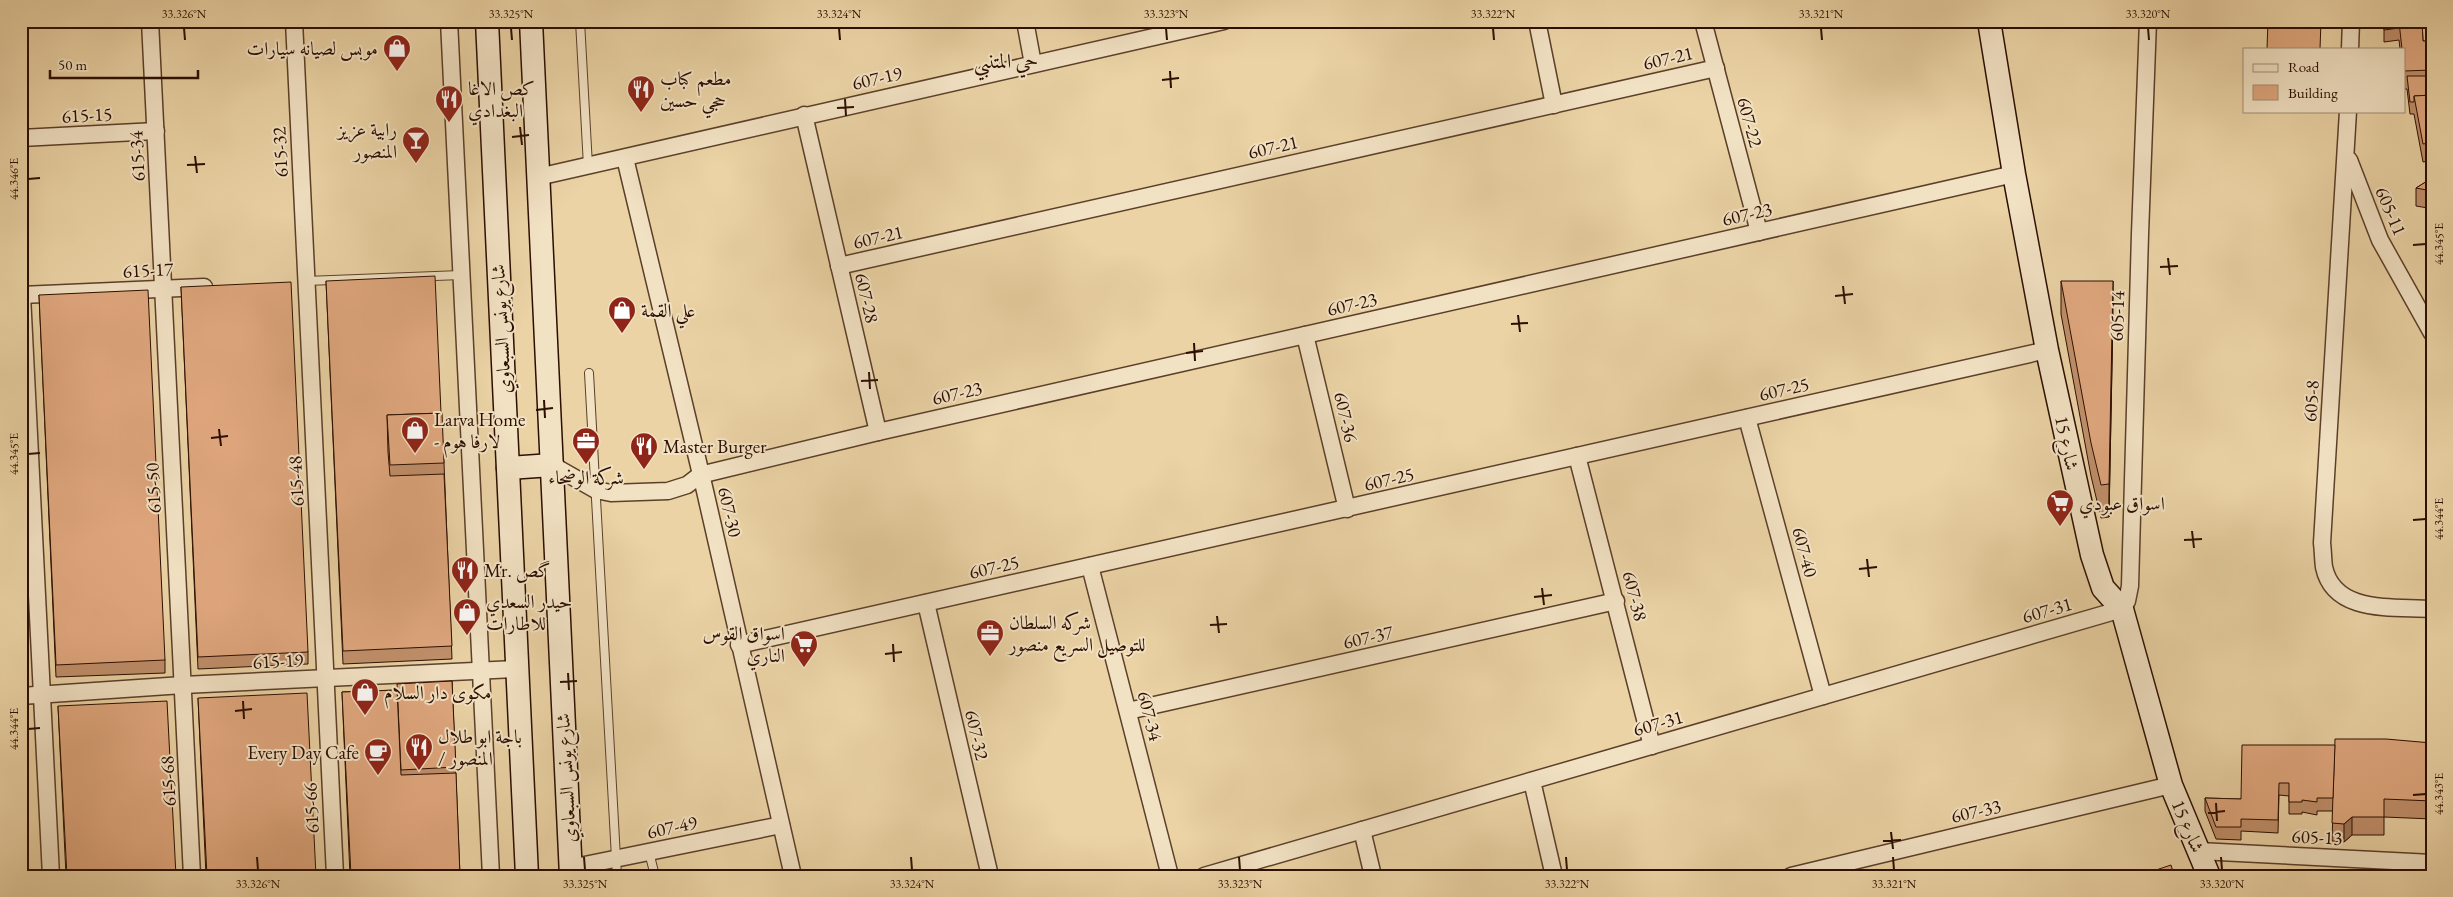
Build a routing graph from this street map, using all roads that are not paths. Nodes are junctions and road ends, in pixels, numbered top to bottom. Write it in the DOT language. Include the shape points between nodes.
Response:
graph roads {
  1 [pos="150,21"];
  2 [pos="294,21"];
  3 [pos="449,21"];
  4 [pos="487,21"];
  5 [pos="531,21"];
  6 [pos="580,21"];
  7 [pos="1025,21"];
  8 [pos="1224,21"];
  9 [pos="1537,21"];
  10 [pos="1703,21"];
  11 [pos="1989,21"];
  12 [pos="2148,21"];
  13 [pos="2351,21"];
  14 [pos="2350,48"];
  15 [pos="1033,64"];
  16 [pos="1716,68"];
  17 [pos="1554,104"];
  18 [pos="2348,112"];
  19 [pos="804,115"];
  20 [pos="156,131"];
  21 [pos="21,138"];
  22 [pos="2347,155"];
  23 [pos="625,158"];
  24 [pos="588,166"];
  25 [pos="2014,174"];
  26 [pos="538,177"];
  27 [pos="1759,232"];
  28 [pos="839,266"];
  29 [pos="462,275"];
  30 [pos="306,281"];
  31 [pos="287,282"];
  32 [pos="220,286"];
  33 [pos="163,289"];
  34 [pos="22,295"];
  35 [pos="2432,333"];
  36 [pos="1306,335"];
  37 [pos="2047,350"];
  38 [pos="589,373"];
  39 [pos="1748,418"];
  40 [pos="878,432"];
  41 [pos="1577,456"];
  42 [pos="552,464"];
  43 [pos="508,468"];
  44 [pos="700,475"];
  45 [pos="596,490"];
  46 [pos="1347,509"];
  47 [pos="1090,566"];
  48 [pos="1616,602"];
  49 [pos="926,603"];
  50 [pos="2432,608"];
  51 [pos="2122,609"];
  52 [pos="740,645"];
  53 [pos="517,669"];
  54 [pos="481,671"];
  55 [pos="325,678"];
  56 [pos="183,685"];
  57 [pos="42,694"];
  58 [pos="21,696"];
  59 [pos="1823,696"];
  60 [pos="21,704"];
  61 [pos="1128,711"];
  62 [pos="1652,746"];
  63 [pos="1532,781"];
  64 [pos="2171,785"];
  65 [pos="781,825"];
  66 [pos="1362,830"];
  67 [pos="2200,851"];
  68 [pos="649,852"];
  69 [pos="616,859"];
  70 [pos="2432,863"];
  71 [pos="571,872"];
  72 [pos="51,876"];
  73 [pos="192,876"];
  74 [pos="335,876"];
  75 [pos="491,876"];
  76 [pos="527,876"];
  77 [pos="617,876"];
  78 [pos="655,876"];
  79 [pos="793,876"];
  80 [pos="990,876"];
  81 [pos="1170,876"];
  82 [pos="1204,876"];
  83 [pos="1372,876"];
  84 [pos="1554,876"];
  85 [pos="1791,876"];
  86 [pos="2209,876"];
  1 -- 20 [label="street, 615-34"];
  2 -- 30 [label="street, 615-32"];
  3 -- 29 [label="street"];
  4 -- 43 [label="main road, شارع يونس السبعاوي"];
  5 -- 26 [label="main road, شارع يونس السبعاوي"];
  6 -- 24 [label="lane"];
  7 -- 15 [label="street"];
  8 -- 15 [label="street, 607-19"];
  9 -- 17 [label="street"];
  10 -- 16 [label="street, 607-22"];
  11 -- 25 [label="main road, شارع 15"];
  12 -- 51 [label="street, 605-14" via="2130,586"];
  13 -- 14 [label="street"];
  15 -- 19 [label="street, 607-19"];
  16 -- 17 [label="street, 607-21"];
  16 -- 27 [label="street, 607-22"];
  17 -- 28 [label="street, 607-21"];
  18 -- 22 [label="street, 605-8"];
  19 -- 23 [label="street, 607-19"];
  19 -- 28 [label="street, 607-28"];
  20 -- 21 [label="street, 615-15"];
  20 -- 33 [label="street, 615-34"];
  22 -- 35 [label="street, 605-11" via="2380,240"];
  22 -- 50 [label="street, 605-8" via="2322,544 2324,568 2340,595 2351,601"];
  23 -- 24 [label="street, 607-19"];
  23 -- 44 [label="street, 607-30"];
  24 -- 26 [label="street, 607-19"];
  25 -- 27 [label="street, 607-23"];
  25 -- 37 [label="main road, شارع 15"];
  26 -- 42 [label="main road, شارع يونس السبعاوي"];
  27 -- 36 [label="street, 607-23"];
  28 -- 40 [label="street, 607-28"];
  29 -- 30 [label="lane"];
  29 -- 54 [label="street"];
  30 -- 31 [label="street"];
  30 -- 55 [label="street, 615-48"];
  32 -- 33 [label="street, 615-17"];
  33 -- 34 [label="street, 615-17"];
  33 -- 56 [label="street, 615-50"];
  34 -- 57 [label="street"];
  36 -- 40 [label="street, 607-23"];
  36 -- 46 [label="street, 607-36"];
  37 -- 39 [label="street, 607-25"];
  37 -- 51 [label="main road, شارع 15" via="2092,555 2103,588"];
  38 -- 45 [label="lane"];
  39 -- 41 [label="street, 607-25"];
  39 -- 59 [label="street, 607-40"];
  40 -- 44 [label="street, 607-23"];
  41 -- 46 [label="street, 607-25"];
  41 -- 48 [label="street, 607-38"];
  42 -- 43 [label="main road"];
  42 -- 45 [label="street"];
  42 -- 71 [label="main road, شارع يونس السبعاوي"];
  43 -- 53 [label="main road, شارع يونس السبعاوي"];
  44 -- 45 [label="street, 607-23" via="688,485 668,491 621,494"];
  44 -- 52 [label="street, 607-30"];
  45 -- 69 [label="lane"];
  46 -- 47 [label="street, 607-25"];
  47 -- 49 [label="street, 607-25"];
  47 -- 61 [label="street, 607-34"];
  48 -- 61 [label="street, 607-37"];
  48 -- 62 [label="street, 607-38"];
  49 -- 52 [label="street, 607-25"];
  49 -- 80 [label="street, 607-32"];
  51 -- 59 [label="street, 607-31"];
  51 -- 64 [label="main road, شارع 15"];
  52 -- 65 [label="street, 607-30"];
  53 -- 54 [label="street, 615-19"];
  53 -- 76 [label="main road, شارع يونس السبعاوي"];
  54 -- 55 [label="street, 615-19"];
  54 -- 75 [label="street"];
  55 -- 56 [label="street, 615-19"];
  55 -- 74 [label="street, 615-66"];
  56 -- 57 [label="street, 615-19"];
  56 -- 73 [label="street, 615-68"];
  57 -- 58 [label="street, 615-19"];
  57 -- 60 [label="street, 615-19"];
  57 -- 72 [label="street"];
  59 -- 62 [label="street, 607-31"];
  61 -- 81 [label="street, 607-34"];
  62 -- 63 [label="street, 607-31"];
  63 -- 66 [label="street, 607-31"];
  63 -- 84 [label="street"];
  64 -- 67 [label="main road, شارع 15"];
  64 -- 85 [label="street, 607-33"];
  65 -- 68 [label="street, 607-49"];
  65 -- 79 [label="street, 607-30"];
  66 -- 82 [label="street, 607-31"];
  66 -- 83 [label="street"];
  67 -- 70 [label="street, 605-13"];
  67 -- 86 [label="main road, شارع 15"];
  68 -- 69 [label="street, 607-49"];
  68 -- 78 [label="lane"];
  69 -- 71 [label="street, 607-49"];
  69 -- 77 [label="lane"];
}
